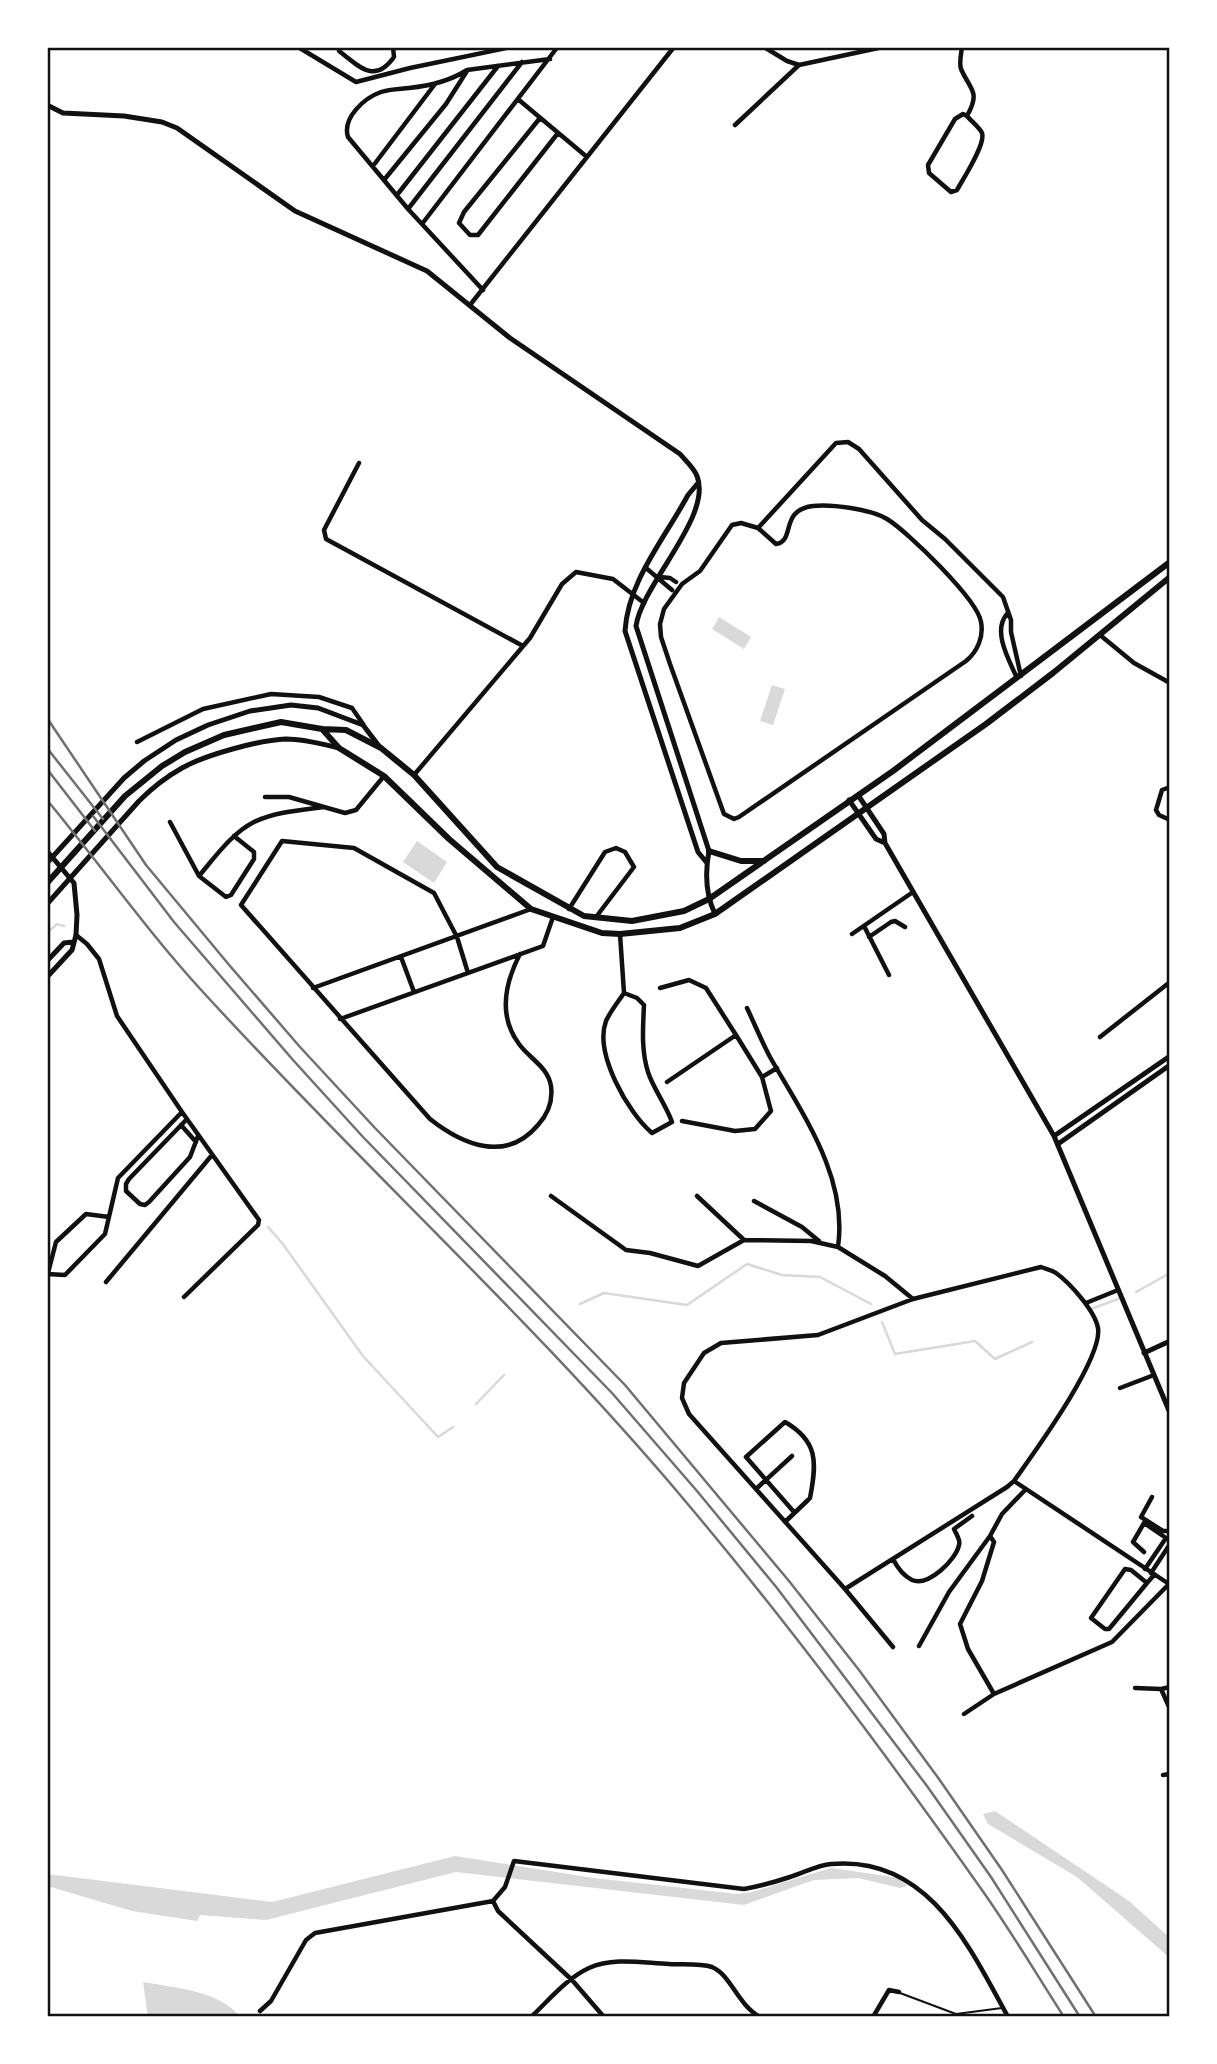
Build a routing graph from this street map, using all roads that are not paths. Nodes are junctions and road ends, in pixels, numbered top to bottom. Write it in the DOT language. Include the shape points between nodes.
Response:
graph roads {
  1 [pos="298,47"];
  2 [pos="339,47"];
  3 [pos="393,47"];
  4 [pos="511,47"];
  5 [pos="674,47"];
  6 [pos="764,47"];
  7 [pos="883,47"];
  8 [pos="962,47"];
  9 [pos="556,49"];
  10 [pos="550,59"];
  11 [pos="523,62"];
  12 [pos="799,65"];
  13 [pos="498,66"];
  14 [pos="467,70"];
  15 [pos="436,83"];
  16 [pos="519,100"];
  17 [pos="47,105"];
  18 [pos="967,116"];
  19 [pos="540,118"];
  20 [pos="735,125"];
  21 [pos="558,133"];
  22 [pos="587,157"];
  23 [pos="373,166"];
  24 [pos="384,180"];
  25 [pos="397,195"];
  26 [pos="408,209"];
  27 [pos="422,224"];
  28 [pos="483,290"];
  29 [pos="470,305"];
  30 [pos="359,463"];
  31 [pos="698,483"];
  32 [pos="758,528"];
  33 [pos="1170,562"];
  34 [pos="646,568"];
  35 [pos="1158,572"];
  36 [pos="659,577"];
  37 [pos="1168,579"];
  38 [pos="677,582"];
  39 [pos="672,590"];
  40 [pos="633,593"];
  41 [pos="644,603"];
  42 [pos="1007,614"];
  43 [pos="1100,635"];
  44 [pos="640,641"];
  45 [pos="630,645"];
  46 [pos="523,646"];
  47 [pos="649,668"];
  48 [pos="638,671"];
  49 [pos="1019,677"];
  50 [pos="1170,683"];
  51 [pos="662,710"];
  52 [pos="652,714"];
  53 [pos="363,724"];
  54 [pos="322,729"];
  55 [pos="137,742"];
  56 [pos="339,748"];
  57 [pos="381,748"];
  58 [pos="676,754"];
  59 [pos="666,757"];
  60 [pos="414,775"];
  61 [pos="384,776"];
  62 [pos="683,776"];
  63 [pos="673,780"];
  64 [pos="1170,787"];
  65 [pos="858,795"];
  66 [pos="265,797"];
  67 [pos="849,800"];
  68 [pos="324,807"];
  69 [pos="867,808"];
  70 [pos="695,812"];
  71 [pos="858,814"];
  72 [pos="685,815"];
  73 [pos="1170,820"];
  74 [pos="170,822"];
  75 [pos="234,836"];
  76 [pos="885,843"];
  77 [pos="47,851"];
  78 [pos="709,851"];
  79 [pos="764,861"];
  80 [pos="47,863"];
  81 [pos="707,863"];
  82 [pos="199,876"];
  83 [pos="47,883"];
  84 [pos="913,892"];
  85 [pos="709,900"];
  86 [pos="48,903"];
  87 [pos="531,909"];
  88 [pos="569,909"];
  89 [pos="885,911"];
  90 [pos="715,914"];
  91 [pos="553,917"];
  92 [pos="596,918"];
  93 [pos="891,922"];
  94 [pos="864,926"];
  95 [pos="905,927"];
  96 [pos="620,934"];
  97 [pos="852,934"];
  98 [pos="76,935"];
  99 [pos="457,937"];
  100 [pos="869,937"];
  101 [pos="73,942"];
  102 [pos="520,954"];
  103 [pos="401,957"];
  104 [pos="47,961"];
  105 [pos="468,973"];
  106 [pos="889,975"];
  107 [pos="47,977"];
  108 [pos="1170,982"];
  109 [pos="313,988"];
  110 [pos="660,988"];
  111 [pos="414,992"];
  112 [pos="624,993"];
  113 [pos="747,1008"];
  114 [pos="340,1018"];
  115 [pos="736,1035"];
  116 [pos="1100,1037"];
  117 [pos="1170,1056"];
  118 [pos="1157,1065"];
  119 [pos="1170,1065"];
  120 [pos="777,1068"];
  121 [pos="1161,1071"];
  122 [pos="762,1077"];
  123 [pos="667,1082"];
  124 [pos="1122,1089"];
  125 [pos="1127,1096"];
  126 [pos="1092,1110"];
  127 [pos="182,1112"];
  128 [pos="1096,1117"];
  129 [pos="187,1119"];
  130 [pos="682,1121"];
  131 [pos="181,1125"];
  132 [pos="198,1135"];
  133 [pos="1054,1136"];
  134 [pos="196,1142"];
  135 [pos="1058,1144"];
  136 [pos="212,1155"];
  137 [pos="551,1196"];
  138 [pos="698,1196"];
  139 [pos="754,1201"];
  140 [pos="109,1217"];
  141 [pos="744,1240"];
  142 [pos="823,1243"];
  143 [pos="838,1247"];
  144 [pos="47,1274"];
  145 [pos="106,1282"];
  146 [pos="1119,1289"];
  147 [pos="184,1297"];
  148 [pos="913,1299"];
  149 [pos="1086,1303"];
  150 [pos="1170,1341"];
  151 [pos="1144,1353"];
  152 [pos="1154,1375"];
  153 [pos="1120,1388"];
  154 [pos="1170,1413"];
  155 [pos="792,1456"];
  156 [pos="766,1480"];
  157 [pos="1014,1481"];
  158 [pos="756,1489"];
  159 [pos="1026,1489"];
  160 [pos="1152,1497"];
  161 [pos="794,1513"];
  162 [pos="960,1516"];
  163 [pos="972,1517"];
  164 [pos="785,1522"];
  165 [pos="964,1522"];
  166 [pos="1170,1531"];
  167 [pos="990,1535"];
  168 [pos="1170,1544"];
  169 [pos="1144,1552"];
  170 [pos="893,1559"];
  171 [pos="1145,1569"];
  172 [pos="1152,1574"];
  173 [pos="1147,1583"];
  174 [pos="1169,1584"];
  175 [pos="845,1589"];
  176 [pos="919,1646"];
  177 [pos="893,1647"];
  178 [pos="1170,1687"];
  179 [pos="1135,1688"];
  180 [pos="1161,1689"];
  181 [pos="994,1694"];
  182 [pos="1170,1709"];
  183 [pos="964,1714"];
  184 [pos="1170,1774"];
  185 [pos="1163,1775"];
  186 [pos="493,1901"];
  187 [pos="572,1980"];
  188 [pos="899,1992"];
  189 [pos="1003,2008"];
  190 [pos="260,2011"];
  191 [pos="531,2017"];
  192 [pos="604,2017"];
  193 [pos="760,2017"];
  194 [pos="873,2017"];
  195 [pos="1008,2017"];
  1 -- 4 [label="street" via="356,82"];
  2 -- 3 [label="street" via="372,73 389,64"];
  5 -- 22 [label="street"];
  6 -- 12 [label="street"];
  7 -- 12 [label="street"];
  8 -- 18 [label="street" via="960,68 973,90"];
  9 -- 10 [label="street"];
  10 -- 11 [label="street"];
  10 -- 16 [label="street"];
  11 -- 13 [label="street"];
  11 -- 26 [label="street"];
  12 -- 20 [label="street"];
  13 -- 14 [label="street"];
  13 -- 25 [label="street"];
  14 -- 15 [label="street"];
  14 -- 24 [label="street" via="446,104"];
  15 -- 23 [label="street"];
  15 -- 23 [label="street" via="379,92 358,107 345,129"];
  16 -- 19 [label="street"];
  16 -- 27 [label="street"];
  17 -- 29 [label="street" via="63,113 124,116 177,128 295,212 427,271"];
  18 -- 18 [label="street" via="982,132 981,143 957,190 951,192 929,173 928,165 955,119"];
  19 -- 21 [label="street"];
  19 -- 21 [label="street" via="464,212 461,228 478,235"];
  21 -- 22 [label="street"];
  22 -- 28 [label="street"];
  23 -- 24 [label="street"];
  24 -- 25 [label="street"];
  25 -- 26 [label="street"];
  26 -- 27 [label="street"];
  27 -- 28 [label="street"];
  28 -- 29 [label="street"];
  29 -- 31 [label="street" via="510,338 680,454"];
  30 -- 46 [label="street" via="324,530 326,540"];
  31 -- 34 [label="street"];
  31 -- 36 [label="street" via="694,514"];
  32 -- 32 [label="street" via="779,544 786,539 793,514 811,506 859,510 886,518 948,575 978,614 981,635 966,661 734,819 724,814 660,624 664,609 682,584 700,571 732,525"];
  32 -- 42 [label="street" via="831,447 848,442 1003,597"];
  33 -- 35 [label="main road"];
  34 -- 36 [label="street"];
  34 -- 40 [label="street"];
  35 -- 37 [label="main road"];
  35 -- 49 [label="main road"];
  36 -- 38 [label="street"];
  36 -- 39 [label="street"];
  36 -- 41 [label="street"];
  37 -- 43 [label="main road"];
  40 -- 41 [label="street"];
  40 -- 45 [label="street" via="625,631"];
  40 -- 46 [label="street" via="613,579 576,572 562,583"];
  41 -- 44 [label="street" via="636,626"];
  42 -- 49 [label="street"];
  42 -- 49 [label="street" via="1001,630 1006,654"];
  43 -- 50 [label="street" via="1134,663"];
  43 -- 69 [label="main road"];
  44 -- 45 [label="street"];
  44 -- 47 [label="street"];
  45 -- 48 [label="street"];
  46 -- 60 [label="street"];
  47 -- 48 [label="street"];
  47 -- 51 [label="street"];
  48 -- 52 [label="street"];
  49 -- 65 [label="main road"];
  51 -- 52 [label="street"];
  51 -- 58 [label="street"];
  52 -- 59 [label="street"];
  53 -- 55 [label="street" via="352,708 320,697 271,694 203,709"];
  53 -- 57 [label="street"];
  53 -- 80 [label="street" via="318,708 291,705 250,711 208,725 176,740 124,778"];
  54 -- 56 [label="main road"];
  54 -- 57 [label="main road" via="346,730"];
  54 -- 83 [label="main road" via="281,722 224,735 185,752 120,802"];
  56 -- 61 [label="main road"];
  56 -- 86 [label="street" via="286,739 258,743 184,767 155,785"];
  57 -- 60 [label="main road"];
  58 -- 59 [label="street"];
  58 -- 62 [label="street"];
  59 -- 63 [label="street"];
  60 -- 88 [label="main road" via="497,867"];
  61 -- 68 [label="street" via="356,810 345,813"];
  61 -- 87 [label="main road"];
  62 -- 63 [label="street"];
  62 -- 70 [label="street"];
  63 -- 72 [label="street"];
  64 -- 73 [label="street" via="1162,790 1156,810"];
  65 -- 67 [label="main road"];
  65 -- 69 [label="street"];
  66 -- 68 [label="street" via="289,797"];
  67 -- 71 [label="street"];
  67 -- 79 [label="main road"];
  68 -- 75 [label="street" via="262,819"];
  69 -- 71 [label="main road"];
  69 -- 76 [label="street"];
  70 -- 72 [label="street"];
  70 -- 78 [label="street"];
  71 -- 76 [label="street" via="876,839"];
  71 -- 90 [label="main road"];
  72 -- 81 [label="street" via="698,852"];
  74 -- 82 [label="street"];
  75 -- 82 [label="street"];
  75 -- 82 [label="street" via="254,852 254,859 231,895 226,897"];
  76 -- 84 [label="street"];
  77 -- 98 [label="street" via="74,883"];
  78 -- 79 [label="main road" via="741,861"];
  78 -- 81 [label="street"];
  79 -- 85 [label="main road"];
  81 -- 85 [label="street"];
  84 -- 89 [label="street"];
  84 -- 133 [label="street"];
  85 -- 90 [label="street"];
  85 -- 92 [label="main road" via="684,911 632,922"];
  87 -- 91 [label="main road"];
  87 -- 99 [label="street"];
  88 -- 92 [label="main road"];
  88 -- 92 [label="street" via="604,852 616,848 625,852 634,867"];
  89 -- 93 [label="street"];
  89 -- 94 [label="street"];
  90 -- 96 [label="main road" via="680,928"];
  91 -- 96 [label="main road"];
  91 -- 102 [label="street" via="543,946"];
  93 -- 95 [label="street"];
  93 -- 100 [label="street"];
  94 -- 97 [label="street"];
  94 -- 100 [label="street"];
  96 -- 112 [label="street"];
  98 -- 101 [label="street"];
  98 -- 127 [label="street" via="99,960 117,1016"];
  99 -- 103 [label="street"];
  99 -- 105 [label="street"];
  99 -- 109 [label="street" via="434,893 363,853 344,846 282,841 241,905"];
  100 -- 106 [label="street"];
  101 -- 104 [label="street" via="64,943"];
  101 -- 107 [label="street" via="72,950"];
  102 -- 105 [label="street"];
  102 -- 114 [label="street" via="509,975 505,999 509,1023 519,1044 547,1072 551,1087 545,1117 517,1143 495,1148 450,1135 430,1119"];
  103 -- 109 [label="street"];
  103 -- 111 [label="street"];
  105 -- 111 [label="street"];
  108 -- 116 [label="street"];
  109 -- 114 [label="street"];
  110 -- 115 [label="street" via="689,980 706,988"];
  111 -- 114 [label="street"];
  112 -- 112 [label="street" via="644,1005 648,1073 672,1122 653,1133 625,1100 603,1047 606,1022"];
  113 -- 120 [label="street"];
  115 -- 122 [label="street"];
  115 -- 123 [label="street"];
  117 -- 118 [label="street"];
  118 -- 121 [label="street"];
  118 -- 124 [label="street"];
  119 -- 121 [label="street"];
  120 -- 122 [label="street"];
  120 -- 143 [label="street" via="820,1146 838,1203"];
  121 -- 125 [label="street"];
  122 -- 130 [label="street" via="771,1111 755,1129 735,1131"];
  124 -- 125 [label="street"];
  124 -- 126 [label="street"];
  125 -- 128 [label="street"];
  126 -- 128 [label="street"];
  126 -- 133 [label="street"];
  127 -- 129 [label="street"];
  127 -- 140 [label="street" via="118,1178"];
  128 -- 135 [label="street"];
  129 -- 131 [label="street"];
  129 -- 132 [label="street"];
  131 -- 134 [label="street"];
  131 -- 134 [label="street" via="129,1179 126,1191 145,1205 182,1167"];
  132 -- 134 [label="street"];
  132 -- 136 [label="street"];
  133 -- 135 [label="street"];
  135 -- 146 [label="street"];
  136 -- 145 [label="street"];
  136 -- 147 [label="street" via="259,1220"];
  137 -- 141 [label="street" via="626,1250 698,1266"];
  138 -- 141 [label="street"];
  139 -- 142 [label="street"];
  140 -- 144 [label="street" via="105,1234 65,1275"];
  140 -- 144 [label="street" via="86,1214 56,1242"];
  141 -- 142 [label="street"];
  142 -- 143 [label="street"];
  143 -- 148 [label="street"];
  146 -- 149 [label="street"];
  146 -- 151 [label="street"];
  148 -- 149 [label="street" via="1041,1267 1056,1273"];
  148 -- 158 [label="street" via="818,1335 721,1343 704,1353 684,1384 682,1398 689,1414"];
  149 -- 157 [label="street" via="1098,1327 1097,1342 1062,1413"];
  150 -- 151 [label="street"];
  151 -- 152 [label="street"];
  152 -- 153 [label="street"];
  152 -- 154 [label="street"];
  155 -- 156 [label="street"];
  156 -- 158 [label="street"];
  156 -- 161 [label="street"];
  156 -- 161 [label="street" via="746,1457 785,1422 797,1429 813,1454 811,1495"];
  157 -- 159 [label="street"];
  157 -- 162 [label="street"];
  158 -- 164 [label="street"];
  159 -- 167 [label="street"];
  159 -- 171 [label="street"];
  160 -- 166 [label="street" via="1142,1518"];
  161 -- 164 [label="street"];
  162 -- 165 [label="street"];
  162 -- 170 [label="street"];
  163 -- 165 [label="street"];
  164 -- 175 [label="street"];
  165 -- 170 [label="street" via="954,1529 959,1547 934,1576 911,1580"];
  167 -- 176 [label="street" via="949,1592"];
  167 -- 181 [label="street" via="995,1542 982,1581 960,1624 968,1649"];
  168 -- 172 [label="street"];
  169 -- 171 [label="street" via="1133,1542 1144,1523 1166,1538"];
  170 -- 175 [label="street"];
  171 -- 172 [label="street"];
  172 -- 173 [label="street"];
  172 -- 174 [label="street"];
  173 -- 173 [label="street" via="1109,1629 1091,1618 1125,1569"];
  174 -- 181 [label="street" via="1112,1642"];
  175 -- 177 [label="street"];
  178 -- 180 [label="street"];
  179 -- 180 [label="street"];
  180 -- 182 [label="street"];
  181 -- 183 [label="street"];
  184 -- 185 [label="street"];
  186 -- 187 [label="street" via="498,1911"];
  186 -- 189 [label="street" via="505,1887 514,1861 744,1889 828,1864 856,1863 906,1879 950,1917"];
  186 -- 190 [label="street" via="315,1934 306,1940 271,2001"];
  187 -- 191 [label="street"];
  187 -- 192 [label="street"];
  187 -- 193 [label="street" via="605,1963 712,1967"];
  188 -- 189 [label="lane" via="956,2014"];
  188 -- 194 [label="street" via="889,1990"];
  189 -- 195 [label="street"];
}
